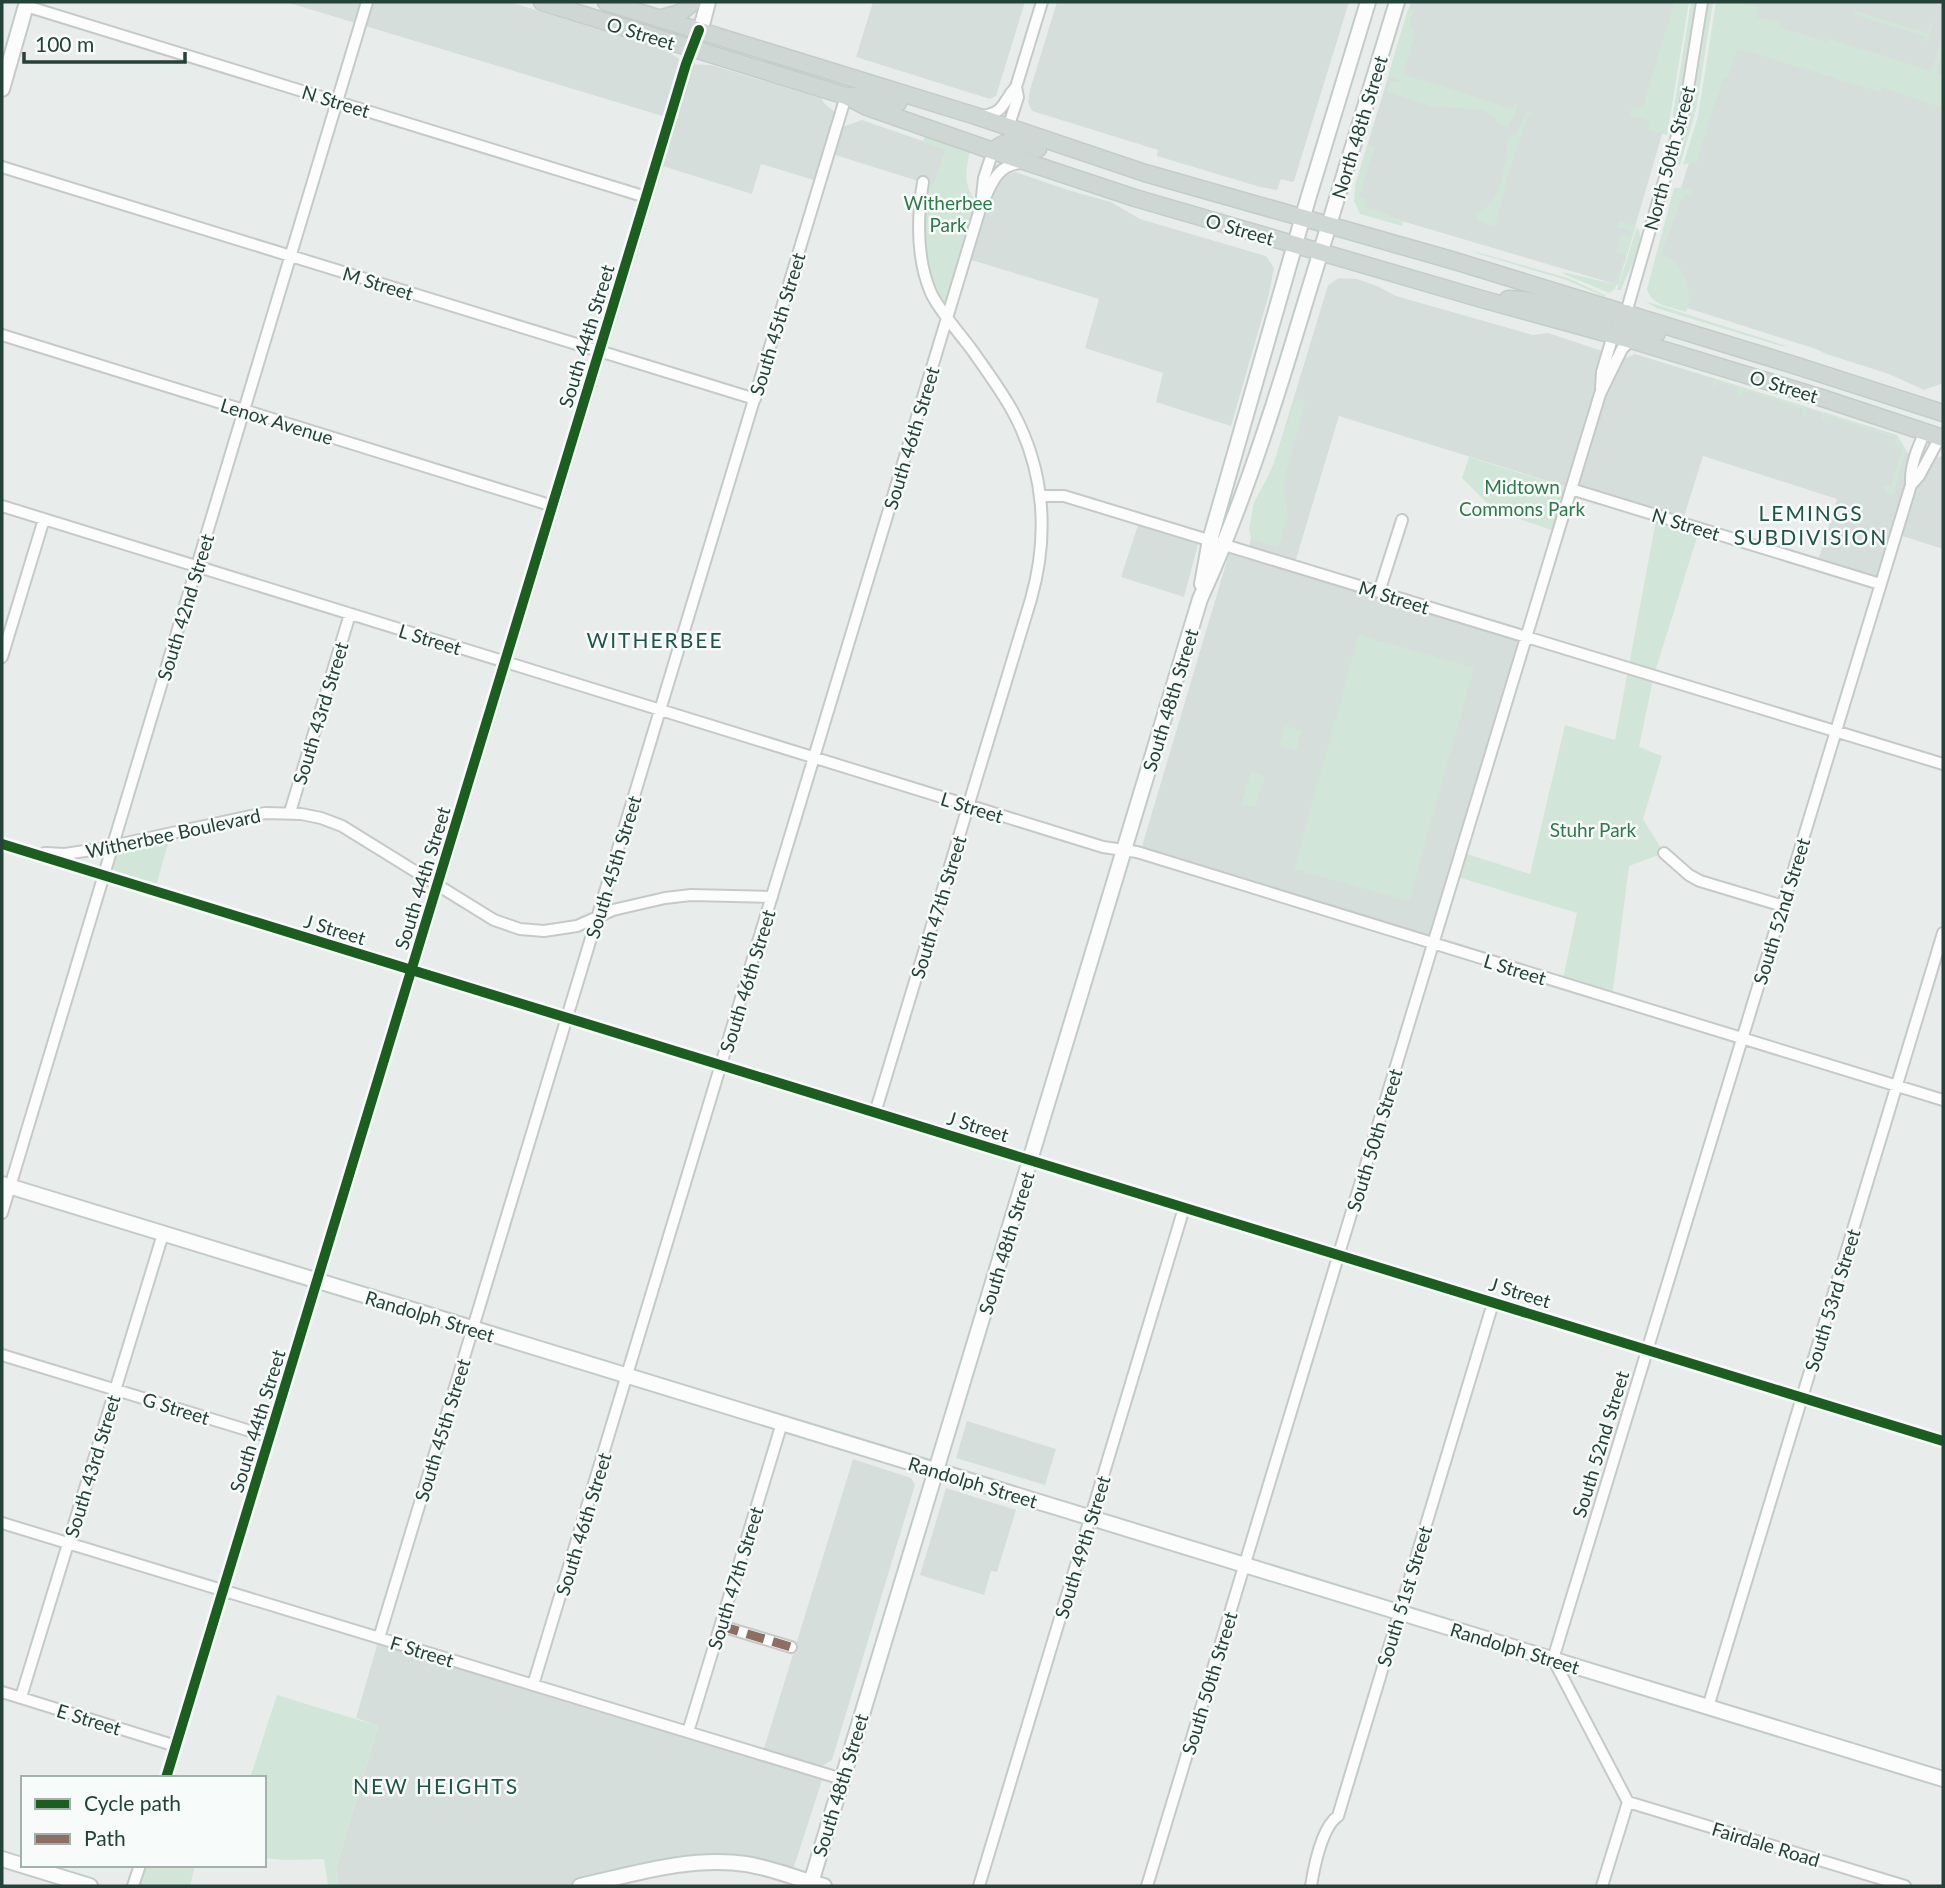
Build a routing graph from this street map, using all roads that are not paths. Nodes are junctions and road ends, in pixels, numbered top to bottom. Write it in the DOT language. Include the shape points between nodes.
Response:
graph roads {
  1 [pos="367,2"];
  2 [pos="542,2"];
  3 [pos="606,2"];
  4 [pos="693,2"];
  5 [pos="708,2"];
  6 [pos="1042,2"];
  7 [pos="1368,2"];
  8 [pos="1397,2"];
  9 [pos="1702,2"];
  10 [pos="27,4"];
  11 [pos="661,19"];
  12 [pos="699,30"];
  13 [pos="692,48"];
  14 [pos="1016,87"];
  15 [pos="2,89"];
  16 [pos="846,96"];
  17 [pos="337,102"];
  18 [pos="976,116"];
  19 [pos="1008,128"];
  20 [pos="993,151"];
  21 [pos="1102,160"];
  22 [pos="1028,163"];
  23 [pos="2,167"];
  24 [pos="923,182"];
  25 [pos="646,197"];
  26 [pos="980,209"];
  27 [pos="1303,217"];
  28 [pos="1330,224"];
  29 [pos="1295,245"];
  30 [pos="1321,253"];
  31 [pos="290,256"];
  32 [pos="1485,300"];
  33 [pos="1626,313"];
  34 [pos="947,316"];
  35 [pos="2,335"];
  36 [pos="1613,335"];
  37 [pos="1631,340"];
  38 [pos="599,351"];
  39 [pos="1751,351"];
  40 [pos="1600,394"];
  41 [pos="755,399"];
  42 [pos="1942,410"];
  43 [pos="244,411"];
  44 [pos="1938,435"];
  45 [pos="1911,485"];
  46 [pos="1571,489"];
  47 [pos="1041,496"];
  48 [pos="2,506"];
  49 [pos="553,506"];
  50 [pos="44,519"];
  51 [pos="1402,520"];
  52 [pos="1217,542"];
  53 [pos="197,567"];
  54 [pos="1881,584"];
  55 [pos="1379,592"];
  56 [pos="350,614"];
  57 [pos="1527,637"];
  58 [pos="2,657"];
  59 [pos="505,663"];
  60 [pos="660,710"];
  61 [pos="1836,731"];
  62 [pos="814,758"];
  63 [pos="1943,764"];
  64 [pos="968,806"];
  65 [pos="290,812"];
  66 [pos="2,843"];
  67 [pos="113,846"];
  68 [pos="1124,850"];
  69 [pos="25,852"];
  70 [pos="1664,853"];
  71 [pos="103,876"];
  72 [pos="438,885"];
  73 [pos="772,897"];
  74 [pos="1783,906"];
  75 [pos="598,917"];
  76 [pos="1943,933"];
  77 [pos="1434,943"];
  78 [pos="412,971"];
  79 [pos="566,1018"];
  80 [pos="1742,1039"];
  81 [pos="721,1065"];
  82 [pos="1897,1086"];
  83 [pos="1943,1100"];
  84 [pos="875,1113"];
  85 [pos="1031,1161"];
  86 [pos="6,1186"];
  87 [pos="1184,1208"];
  88 [pos="2,1213"];
  89 [pos="163,1234"];
  90 [pos="1339,1255"];
  91 [pos="318,1282"];
  92 [pos="1493,1303"];
  93 [pos="473,1329"];
  94 [pos="1647,1350"];
  95 [pos="2,1355"];
  96 [pos="627,1376"];
  97 [pos="116,1390"];
  98 [pos="1802,1397"];
  99 [pos="782,1423"];
  100 [pos="270,1437"];
  101 [pos="1943,1441"];
  102 [pos="936,1470"];
  103 [pos="1091,1518"];
  104 [pos="2,1523"];
  105 [pos="68,1544"];
  106 [pos="1245,1565"];
  107 [pos="224,1591"];
  108 [pos="1399,1612"];
  109 [pos="720,1626"];
  110 [pos="379,1637"];
  111 [pos="792,1647"];
  112 [pos="1553,1659"];
  113 [pos="533,1685"];
  114 [pos="2,1692"];
  115 [pos="21,1697"];
  116 [pos="1708,1707"];
  117 [pos="688,1732"];
  118 [pos="176,1746"];
  119 [pos="167,1776"];
  120 [pos="842,1779"];
  121 [pos="1943,1779"];
  122 [pos="1628,1802"];
  123 [pos="2,1859"];
  124 [pos="21,1865"];
  125 [pos="28,1867"];
  126 [pos="139,1867"];
  127 [pos="1878,1883"];
  128 [pos="815,1885"];
  129 [pos="90,1886"];
  130 [pos="133,1886"];
  131 [pos="580,1886"];
  132 [pos="979,1886"];
  133 [pos="1147,1886"];
  134 [pos="1311,1886"];
  135 [pos="1602,1886"];
  136 [pos="1905,1886"];
  1 -- 17 [label="street, South 42nd Street"];
  2 -- 13 [label="main road, O Street"];
  3 -- 11 [label="main road, O Street"];
  4 -- 11 [label="main road" via="680,13"];
  5 -- 12 [label="main road, South 44th Street"];
  6 -- 14 [label="street"];
  7 -- 27 [label="main road, North 48th Street"];
  8 -- 28 [label="main road, North 48th Street"];
  9 -- 33 [label="street, North 50th Street" via="1685,108"];
  10 -- 15 [label="main road"];
  10 -- 17 [label="street, N Street"];
  11 -- 12 [label="main road, O Street"];
  12 -- 13 [label="main road, South 44th Street"];
  12 -- 18 [label="main road, O Street"];
  13 -- 16 [label="main road, O Street"];
  13 -- 25 [label="street, South 44th Street"];
  14 -- 18 [label="street" via="997,112"];
  14 -- 19 [label="street" via="1018,97"];
  16 -- 19 [label="main road" via="870,95 983,130"];
  16 -- 20 [label="main road, O Street"];
  16 -- 41 [label="street, South 45th Street"];
  17 -- 25 [label="street, N Street"];
  17 -- 31 [label="street, South 42nd Street"];
  18 -- 19 [label="main road, O Street"];
  19 -- 21 [label="main road, O Street"];
  20 -- 21 [label="main road" via="1009,141 1060,155"];
  20 -- 22 [label="main road, O Street"];
  20 -- 26 [label="street, South 46th Street"];
  21 -- 27 [label="main road, O Street"];
  22 -- 26 [label="street, South 46th Street" via="1000,170"];
  22 -- 29 [label="main road, O Street"];
  23 -- 31 [label="street, M Street"];
  24 -- 34 [label="street" via="919,219 923,267 933,296"];
  25 -- 38 [label="street, South 44th Street"];
  26 -- 34 [label="street, South 46th Street"];
  27 -- 28 [label="main road, O Street"];
  27 -- 29 [label="main road, South 48th Street"];
  28 -- 30 [label="main road, North 48th Street"];
  28 -- 33 [label="main road, O Street"];
  29 -- 30 [label="main road, O Street"];
  29 -- 52 [label="main road, South 48th Street"];
  30 -- 32 [label="main road, O Street"];
  30 -- 52 [label="main road, South 48th Street" via="1253,468"];
  31 -- 38 [label="street, M Street"];
  31 -- 43 [label="street, South 42nd Street"];
  32 -- 33 [label="main road" via="1516,299 1605,319"];
  32 -- 36 [label="main road, O Street"];
  33 -- 39 [label="main road, O Street"];
  34 -- 47 [label="street" via="1013,412 1028,445"];
  34 -- 62 [label="street, South 46th Street"];
  35 -- 43 [label="street, Lenox Avenue"];
  36 -- 37 [label="main road, O Street"];
  36 -- 39 [label="main road" via="1625,328 1639,328 1710,347"];
  36 -- 40 [label="street, South 50th Street"];
  37 -- 40 [label="street, South 50th Street"];
  37 -- 44 [label="main road, O Street"];
  38 -- 41 [label="street, M Street"];
  38 -- 49 [label="street, South 44th Street"];
  39 -- 42 [label="main road, O Street"];
  40 -- 46 [label="street, South 50th Street"];
  41 -- 60 [label="street, South 45th Street"];
  42 -- 44 [label="main road"];
  43 -- 49 [label="street, Lenox Avenue"];
  43 -- 53 [label="street, South 42nd Street"];
  44 -- 45 [label="street, South 52nd Street"];
  44 -- 45 [label="street, South 52nd Street" via="1913,462"];
  45 -- 54 [label="street, South 52nd Street"];
  46 -- 54 [label="street, N Street"];
  46 -- 57 [label="street, South 50th Street"];
  47 -- 52 [label="street, M Street" via="1064,496"];
  47 -- 64 [label="street, South 47th Street" via="1042,539 1036,580"];
  48 -- 50 [label="street, L Street"];
  49 -- 59 [label="street, South 44th Street"];
  50 -- 53 [label="street, L Street"];
  50 -- 58 [label="street"];
  51 -- 55 [label="street"];
  52 -- 55 [label="street, M Street"];
  52 -- 68 [label="main road, South 48th Street"];
  53 -- 56 [label="street, L Street"];
  53 -- 67 [label="street, South 42nd Street"];
  54 -- 61 [label="street, South 52nd Street"];
  55 -- 57 [label="street, M Street"];
  56 -- 59 [label="street, L Street"];
  56 -- 65 [label="street, South 43rd Street"];
  57 -- 61 [label="street, M Street"];
  57 -- 77 [label="street, South 50th Street"];
  59 -- 60 [label="street, L Street"];
  59 -- 72 [label="street, South 44th Street"];
  60 -- 62 [label="street, L Street"];
  60 -- 75 [label="street, South 45th Street"];
  61 -- 63 [label="street, M Street"];
  61 -- 74 [label="street, South 52nd Street"];
  62 -- 64 [label="street, L Street"];
  62 -- 73 [label="street, South 46th Street"];
  64 -- 68 [label="street, L Street"];
  64 -- 84 [label="street, South 47th Street"];
  65 -- 67 [label="street, Witherbee Boulevard" via="254,814"];
  65 -- 72 [label="street, Witherbee Boulevard" via="342,826"];
  66 -- 69 [label="street, Witherbee Boulevard"];
  67 -- 69 [label="street, Witherbee Boulevard" via="65,854"];
  67 -- 71 [label="street, South 42nd Street"];
  68 -- 77 [label="street, L Street"];
  68 -- 85 [label="main road, South 48th Street"];
  69 -- 71 [label="street, J Street"];
  70 -- 74 [label="street" via="1700,881"];
  71 -- 78 [label="street, J Street"];
  71 -- 86 [label="street, South 42nd Street"];
  72 -- 75 [label="street, Witherbee Boulevard" via="494,920 520,929 552,930"];
  72 -- 78 [label="street, South 44th Street"];
  73 -- 75 [label="street, Witherbee Boulevard" via="691,895 626,906"];
  73 -- 81 [label="street, South 46th Street"];
  74 -- 80 [label="street, South 52nd Street"];
  75 -- 79 [label="street, South 45th Street"];
  76 -- 82 [label="street, South 53rd Street"];
  77 -- 80 [label="street, L Street"];
  77 -- 90 [label="street, South 50th Street"];
  78 -- 79 [label="street, J Street"];
  78 -- 91 [label="street, South 44th Street"];
  79 -- 81 [label="street, J Street"];
  79 -- 93 [label="street, South 45th Street"];
  80 -- 82 [label="street, L Street"];
  80 -- 94 [label="street, South 52nd Street"];
  81 -- 84 [label="street, J Street"];
  81 -- 96 [label="street, South 46th Street"];
  82 -- 83 [label="street, L Street"];
  82 -- 98 [label="street, South 53rd Street"];
  84 -- 85 [label="street, J Street"];
  85 -- 87 [label="street, J Street"];
  85 -- 102 [label="main road, South 48th Street"];
  86 -- 88 [label="street, South 42nd Street"];
  86 -- 89 [label="main road, Randolph Street"];
  87 -- 90 [label="street, J Street"];
  87 -- 103 [label="street, South 49th Street"];
  89 -- 91 [label="main road, Randolph Street"];
  89 -- 97 [label="street, South 43rd Street"];
  90 -- 92 [label="street, J Street"];
  90 -- 106 [label="street, South 50th Street"];
  91 -- 93 [label="main road, Randolph Street"];
  91 -- 100 [label="street, South 44th Street"];
  92 -- 94 [label="street, J Street"];
  92 -- 108 [label="street, South 51st Street"];
  93 -- 96 [label="main road, Randolph Street"];
  93 -- 110 [label="street, South 45th Street"];
  94 -- 98 [label="street, J Street"];
  94 -- 112 [label="street, South 52nd Street"];
  95 -- 97 [label="street, G Street"];
  96 -- 99 [label="main road, Randolph Street"];
  96 -- 113 [label="street, South 46th Street"];
  97 -- 100 [label="street, G Street"];
  97 -- 105 [label="street, South 43rd Street"];
  98 -- 101 [label="street, J Street"];
  98 -- 116 [label="street, South 53rd Street"];
  99 -- 102 [label="main road, Randolph Street"];
  99 -- 109 [label="street, South 47th Street"];
  100 -- 107 [label="street, South 44th Street"];
  102 -- 103 [label="main road, Randolph Street"];
  102 -- 120 [label="main road, South 48th Street"];
  103 -- 106 [label="main road, Randolph Street"];
  103 -- 132 [label="street, South 49th Street"];
  104 -- 105 [label="street, F Street"];
  105 -- 107 [label="street, F Street"];
  105 -- 115 [label="street, South 43rd Street"];
  106 -- 108 [label="main road, Randolph Street"];
  106 -- 133 [label="street, South 50th Street"];
  107 -- 110 [label="street, F Street"];
  107 -- 118 [label="street, South 44th Street"];
  108 -- 112 [label="main road, Randolph Street"];
  108 -- 134 [label="street, South 51st Street" via="1338,1816 1328,1826"];
  109 -- 111 [label="street"];
  109 -- 117 [label="street, South 47th Street"];
  110 -- 113 [label="street, F Street"];
  112 -- 116 [label="main road, Randolph Street"];
  112 -- 122 [label="street"];
  113 -- 117 [label="street, F Street"];
  114 -- 115 [label="street, E Street"];
  115 -- 118 [label="street, E Street"];
  116 -- 121 [label="main road, Randolph Street"];
  117 -- 120 [label="street, F Street"];
  118 -- 119 [label="street, South 44th Street"];
  120 -- 128 [label="main road, South 48th Street"];
  122 -- 127 [label="street, Fairdale Road"];
  122 -- 135 [label="street"];
  123 -- 124 [label="main road"];
  125 -- 129 [label="main road"];
  126 -- 130 [label="street"];
  127 -- 136 [label="street, Fairdale Road"];
  128 -- 131 [label="main road" via="744,1864 702,1862"];
}
